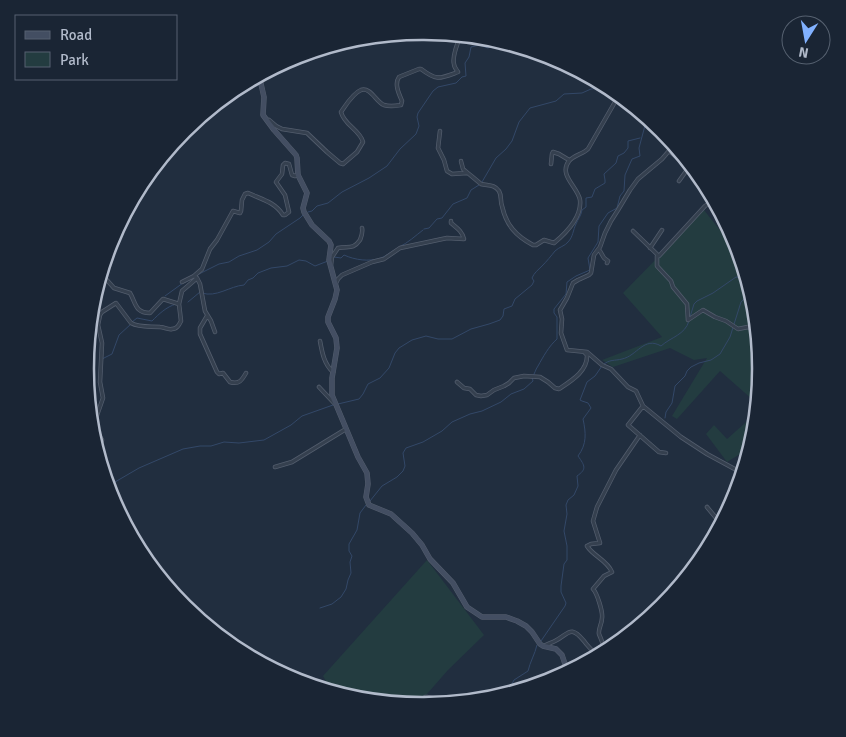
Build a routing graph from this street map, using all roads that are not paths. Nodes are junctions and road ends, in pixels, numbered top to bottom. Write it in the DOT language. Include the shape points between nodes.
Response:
graph roads {
  1 [pos="458,42"];
  2 [pos="261,83"];
  3 [pos="615,102"];
  4 [pos="264,116"];
  5 [pos="440,131"];
  6 [pos="669,151"];
  7 [pos="569,160"];
  8 [pos="461,161"];
  9 [pos="551,164"];
  10 [pos="686,172"];
  11 [pos="470,174"];
  12 [pos="298,175"];
  13 [pos="679,181"];
  14 [pos="707,204"];
  15 [pos="450,221"];
  16 [pos="362,228"];
  17 [pos="662,230"];
  18 [pos="633,231"];
  19 [pos="650,248"];
  20 [pos="599,250"];
  21 [pos="657,256"];
  22 [pos="607,263"];
  23 [pos="331,266"];
  24 [pos="195,276"];
  25 [pos="107,280"];
  26 [pos="182,282"];
  27 [pos="336,284"];
  28 [pos="179,304"];
  29 [pos="207,316"];
  30 [pos="749,327"];
  31 [pos="215,332"];
  32 [pos="320,341"];
  33 [pos="582,351"];
  34 [pos="246,373"];
  35 [pos="333,373"];
  36 [pos="457,382"];
  37 [pos="319,387"];
  38 [pos="336,405"];
  39 [pos="643,406"];
  40 [pos="98,414"];
  41 [pos="346,429"];
  42 [pos="640,435"];
  43 [pos="666,453"];
  44 [pos="275,467"];
  45 [pos="735,469"];
  46 [pos="707,507"];
  47 [pos="716,518"];
  48 [pos="603,644"];
  49 [pos="543,646"];
  50 [pos="593,650"];
  51 [pos="565,664"];
  1 -- 4 [label="street" via="454,65 458,72 438,78 419,69 399,77 400,105 383,105 366,90 355,95 341,113 363,142 343,164 307,133 280,128"];
  2 -- 4 [label="main road"];
  3 -- 7 [label="street" via="588,149"];
  4 -- 12 [label="main road" via="296,155"];
  5 -- 11 [label="street" via="438,148 447,171"];
  6 -- 20 [label="street" via="630,190 609,223"];
  7 -- 9 [label="street" via="553,152"];
  7 -- 11 [label="street" via="565,172 580,205 569,229 553,243 544,240 531,244 514,233 501,206 498,190 480,183"];
  8 -- 11 [label="street" via="463,169"];
  10 -- 13 [label="street"];
  12 -- 23 [label="main road" via="307,193 304,212 312,225 329,240"];
  12 -- 24 [label="street" via="292,175 289,164 285,163 276,182 286,198 289,212 286,215 273,204 245,194 241,211 232,212 202,269"];
  14 -- 21 [label="street"];
  15 -- 27 [label="street" via="462,232 464,239 447,238 400,248 384,259 340,277"];
  16 -- 23 [label="street" via="363,235 356,246 338,248"];
  17 -- 19 [label="street"];
  18 -- 19 [label="street"];
  19 -- 21 [label="street"];
  20 -- 22 [label="street"];
  20 -- 33 [label="street" via="593,258 591,273 573,283 560,310 561,332 567,350"];
  21 -- 30 [label="street" via="657,266 687,304 689,319 703,310 738,329"];
  23 -- 27 [label="main road"];
  24 -- 26 [label="street"];
  24 -- 28 [label="street" via="183,290"];
  24 -- 29 [label="street"];
  25 -- 28 [label="street" via="114,288 130,293 135,306 144,312 150,313 164,299"];
  27 -- 35 [label="main road" via="335,299 328,317 337,345"];
  28 -- 40 [label="street" via="181,321 172,329 134,325 116,303 102,312 98,325 102,343 100,382 103,398"];
  29 -- 31 [label="street"];
  29 -- 34 [label="street" via="200,334 217,372 235,383 240,382"];
  32 -- 35 [label="street" via="323,356"];
  33 -- 36 [label="street" via="587,358 582,371 558,389 540,377 524,376 481,396"];
  33 -- 39 [label="street" via="612,369 636,391"];
  35 -- 38 [label="main road" via="332,395"];
  37 -- 38 [label="street"];
  38 -- 41 [label="main road"];
  39 -- 42 [label="street" via="628,424"];
  39 -- 45 [label="street" via="681,437"];
  41 -- 44 [label="street" via="292,462"];
  41 -- 49 [label="main road" via="367,473 369,505 390,514 412,533 430,559 453,583 467,608 482,616 506,617 520,623"];
  42 -- 43 [label="street" via="659,452"];
  42 -- 48 [label="street" via="616,470 597,507 592,521 600,543 587,546 609,565 612,572 593,589 603,616 599,632"];
  46 -- 47 [label="street"];
  49 -- 50 [label="street" via="566,632 572,632"];
  49 -- 51 [label="main road" via="562,655"];
}
